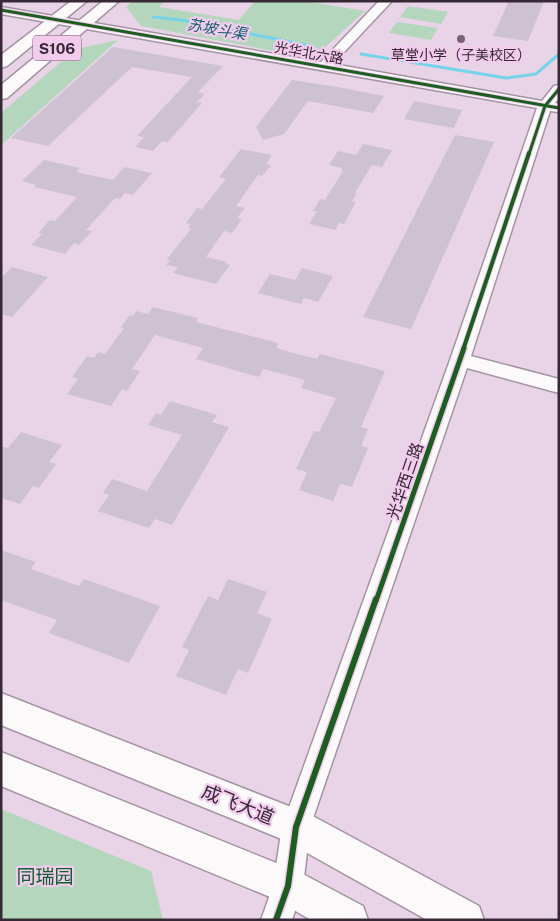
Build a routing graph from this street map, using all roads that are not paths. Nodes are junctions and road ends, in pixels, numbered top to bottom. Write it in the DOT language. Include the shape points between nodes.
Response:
graph roads {
  1 [pos="80,1"];
  2 [pos="112,1"];
  3 [pos="386,1"];
  4 [pos="1,10"];
  5 [pos="56,20"];
  6 [pos="84,26"];
  7 [pos="1,64"];
  8 [pos="324,67"];
  9 [pos="559,89"];
  10 [pos="1,94"];
  11 [pos="552,107"];
  12 [pos="460,360"];
  13 [pos="559,386"];
  14 [pos="1,709"];
  15 [pos="1,770"];
  16 [pos="296,827"];
  17 [pos="288,886"];
  18 [pos="276,920"];
  19 [pos="350,920"];
  20 [pos="465,920"];
  1 -- 5 [label="main road, S106"];
  2 -- 6 [label="main road, S106"];
  3 -- 8 [label="street"];
  4 -- 5 [label="street, 光华北六路"];
  5 -- 6 [label="street, 光华北六路"];
  5 -- 7 [label="main road, S106"];
  6 -- 8 [label="street, 光华北六路"];
  6 -- 10 [label="main road, S106"];
  8 -- 11 [label="street, 光华北六路"];
  9 -- 11 [label="street, 光华西三路"];
  11 -- 12 [label="street, 光华西三路"];
  12 -- 13 [label="street"];
  12 -- 16 [label="street, 光华西三路"];
  14 -- 16 [label="main road, 成飞大道"];
  15 -- 17 [label="main road"];
  16 -- 17 [label="street, 光华西三路"];
  16 -- 20 [label="main road, 成飞大道"];
  17 -- 18 [label="street, 光华西三路"];
  17 -- 19 [label="main road"];
}
